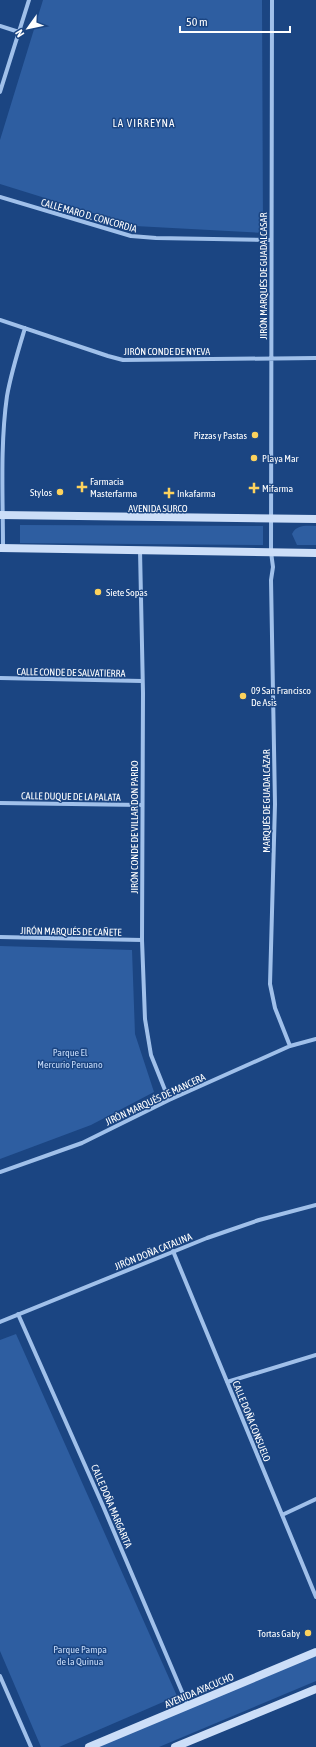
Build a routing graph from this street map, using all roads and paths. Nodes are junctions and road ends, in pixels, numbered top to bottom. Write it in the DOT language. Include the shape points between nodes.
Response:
graph roads {
  1 [pos="29,0"];
  2 [pos="272,0"];
  3 [pos="0,26"];
  4 [pos="19,32"];
  5 [pos="0,92"];
  6 [pos="0,197"];
  7 [pos="272,240"];
  8 [pos="0,320"];
  9 [pos="25,328"];
  10 [pos="271,358"];
  11 [pos="316,358"];
  12 [pos="1,515"];
  13 [pos="271,518"];
  14 [pos="316,519"];
  15 [pos="1,548"];
  16 [pos="140,550"];
  17 [pos="271,552"];
  18 [pos="316,553"];
  19 [pos="0,678"];
  20 [pos="142,681"];
  21 [pos="0,803"];
  22 [pos="142,805"];
  23 [pos="0,937"];
  24 [pos="142,940"];
  25 [pos="316,1039"];
  26 [pos="290,1046"];
  27 [pos="169,1100"];
  28 [pos="0,1172"];
  29 [pos="316,1205"];
  30 [pos="173,1251"];
  31 [pos="18,1314"];
  32 [pos="0,1322"];
  33 [pos="316,1355"];
  34 [pos="227,1382"];
  35 [pos="316,1499"];
  36 [pos="282,1515"];
  37 [pos="316,1597"];
  38 [pos="316,1652"];
  39 [pos="0,1676"];
  40 [pos="316,1689"];
  41 [pos="188,1706"];
  42 [pos="31,1747"];
  43 [pos="90,1747"];
  44 [pos="175,1747"];
  1 -- 4 [label="street"];
  2 -- 7 [label="street, JIRÓN MARQUÉS DE GUADALCASAR"];
  3 -- 4 [label="street"];
  4 -- 5 [label="street"];
  6 -- 7 [label="street, CALLE MARO D. CONCORDIA" via="137,237"];
  7 -- 10 [label="street, JIRÓN MARQUÉS DE GUADALCASAR"];
  8 -- 9 [label="street, JIRÓN CONDE DE NYEVA"];
  9 -- 10 [label="street, JIRÓN CONDE DE NYEVA" via="123,360"];
  9 -- 12 [label="street" via="7,397 2,449"];
  10 -- 11 [label="street, JIRÓN CONDE DE NYEVA"];
  10 -- 13 [label="street, JIRÓN MARQUÉS DE GUADALCASAR"];
  12 -- 13 [label="main road, AVENIDA SURCO"];
  12 -- 15 [label="street"];
  13 -- 14 [label="main road, AVENIDA SURCO"];
  13 -- 17 [label="street, JIRÓN MARQUÉS DE GUADALCASAR"];
  15 -- 16 [label="main road"];
  16 -- 17 [label="main road"];
  16 -- 20 [label="street, JIRÓN CONDE DE VILLAR DON PARDO"];
  17 -- 18 [label="main road"];
  17 -- 26 [label="street, MARQUÉS DE GUADALCÁZAR" via="275,804 270,984 275,1008"];
  19 -- 20 [label="street, CALLE CONDE DE SALVATIERRA"];
  20 -- 22 [label="street, JIRÓN CONDE DE VILLAR DON PARDO"];
  21 -- 22 [label="street, CALLE DUQUE DE LA PALATA"];
  22 -- 24 [label="street, JIRÓN CONDE DE VILLAR DON PARDO"];
  23 -- 24 [label="street, JIRÓN MARQUÉS DE CAÑETE"];
  24 -- 27 [label="street, JIRÓN CONDE DE VILLAR DON PARDO" via="148,1045"];
  25 -- 26 [label="street, JIRÓN MARQUÉS DE MANCERA"];
  26 -- 27 [label="street, JIRÓN MARQUÉS DE MANCERA"];
  27 -- 28 [label="street, JIRÓN MARQUÉS DE MANCERA" via="82,1142"];
  29 -- 30 [label="street, JIRÓN DOÑA CATALINA" via="252,1222"];
  30 -- 31 [label="street, JIRÓN DOÑA CATALINA"];
  30 -- 34 [label="street, CALLE DOÑA CONSUELO"];
  31 -- 32 [label="street, JIRÓN DOÑA CATALINA"];
  31 -- 41 [label="street, CALLE DOÑA MARGARITA"];
  33 -- 34 [label="street"];
  34 -- 36 [label="street, CALLE DOÑA CONSUELO"];
  35 -- 36 [label="street"];
  36 -- 37 [label="street, CALLE DOÑA CONSUELO"];
  38 -- 41 [label="main road, AVENIDA AYACUCHO"];
  39 -- 42 [label="street"];
  40 -- 44 [label="main road"];
  41 -- 43 [label="main road, AVENIDA AYACUCHO"];
}
